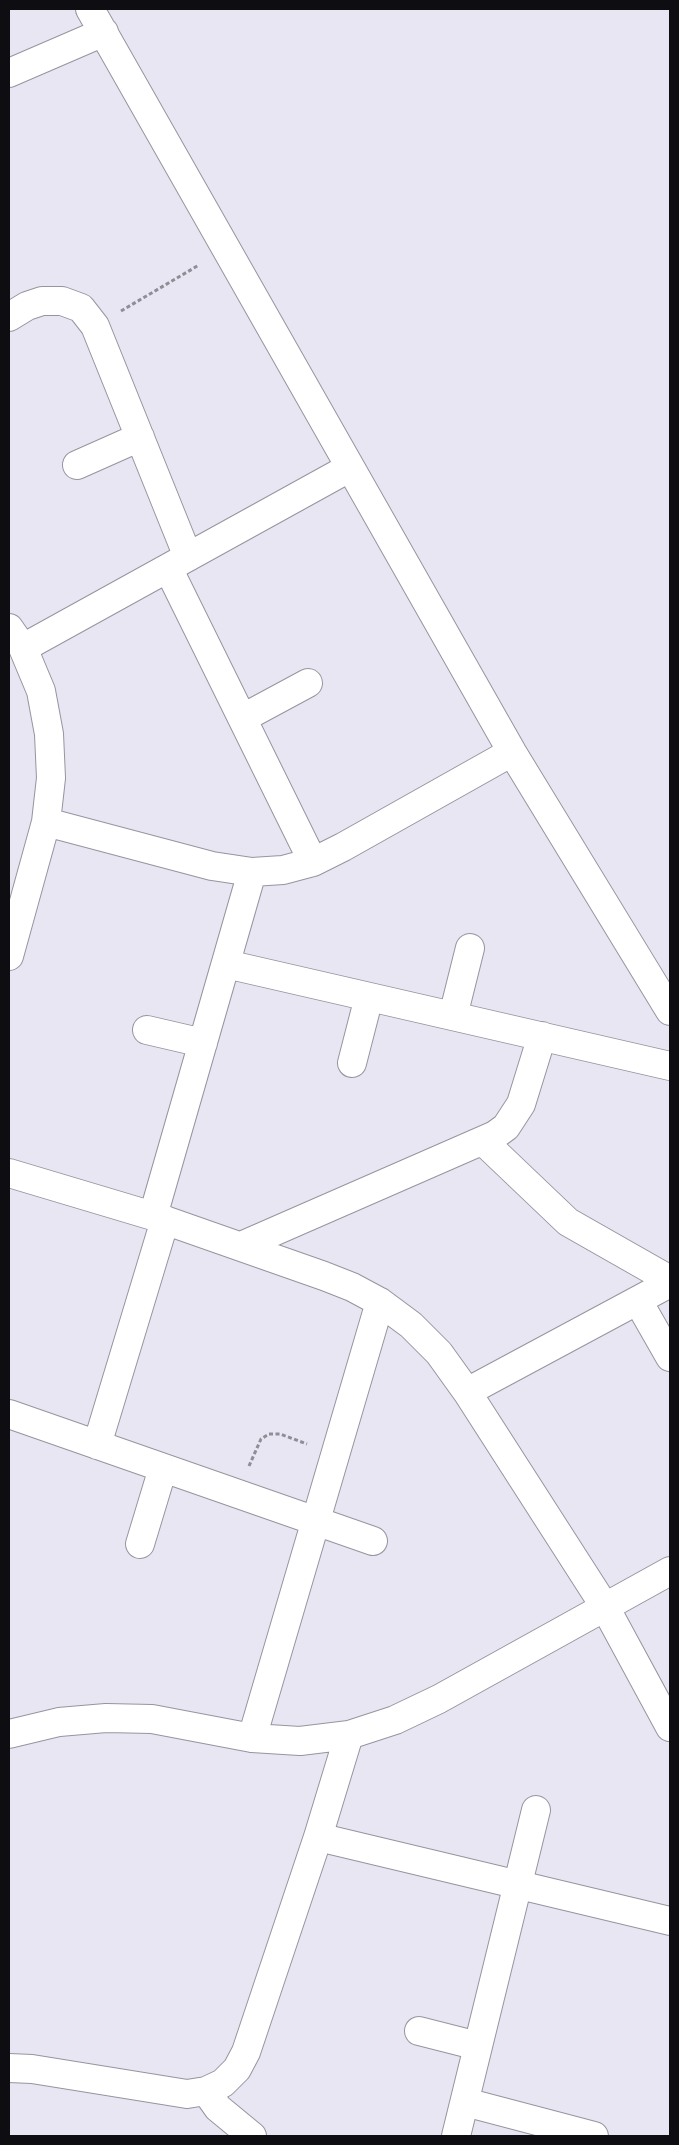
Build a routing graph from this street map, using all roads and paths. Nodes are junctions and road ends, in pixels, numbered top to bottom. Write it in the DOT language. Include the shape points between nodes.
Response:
graph roads {
  1 [pos="97,20"];
  2 [pos="9,73"];
  3 [pos="226,249"];
  4 [pos="10,315"];
  5 [pos="95,326"];
  6 [pos="140,438"];
  7 [pos="77,465"];
  8 [pos="349,468"];
  9 [pos="178,563"];
  10 [pos="16,638"];
  11 [pos="308,683"];
  12 [pos="243,718"];
  13 [pos="512,752"];
  14 [pos="46,822"];
  15 [pos="313,862"];
  16 [pos="252,872"];
  17 [pos="470,948"];
  18 [pos="9,956"];
  19 [pos="226,964"];
  20 [pos="369,997"];
  21 [pos="670,1011"];
  22 [pos="453,1016"];
  23 [pos="146,1030"];
  24 [pos="542,1036"];
  25 [pos="203,1043"];
  26 [pos="352,1063"];
  27 [pos="670,1066"];
  28 [pos="483,1141"];
  29 [pos="9,1173"];
  30 [pos="159,1218"];
  31 [pos="241,1246"];
  32 [pos="670,1282"];
  33 [pos="638,1301"];
  34 [pos="380,1302"];
  35 [pos="670,1357"];
  36 [pos="467,1392"];
  37 [pos="9,1414"];
  38 [pos="97,1445"];
  39 [pos="335,1454"];
  40 [pos="163,1468"];
  41 [pos="240,1495"];
  42 [pos="315,1521"];
  43 [pos="373,1541"];
  44 [pos="140,1544"];
  45 [pos="670,1571"];
  46 [pos="605,1607"];
  47 [pos="670,1727"];
  48 [pos="9,1734"];
  49 [pos="349,1735"];
  50 [pos="252,1738"];
  51 [pos="536,1810"];
  52 [pos="318,1837"];
  53 [pos="517,1885"];
  54 [pos="670,1921"];
  55 [pos="419,2031"];
  56 [pos="478,2046"];
  57 [pos="9,2068"];
  58 [pos="206,2091"];
  59 [pos="465,2102"];
  60 [pos="252,2136"];
  61 [pos="456,2136"];
  62 [pos="594,2136"];
  1 -- 2 [label="street"];
  1 -- 3 [label="street"];
  3 -- 5 [label="path"];
  3 -- 8 [label="street"];
  4 -- 5 [label="street" via="42,301 62,301 81,308"];
  5 -- 6 [label="street"];
  6 -- 7 [label="street"];
  6 -- 9 [label="street"];
  8 -- 9 [label="street"];
  8 -- 13 [label="street"];
  9 -- 10 [label="street"];
  9 -- 12 [label="street"];
  10 -- 14 [label="street" via="41,691 49,734 51,778"];
  11 -- 12 [label="street"];
  12 -- 15 [label="street"];
  13 -- 15 [label="street"];
  13 -- 21 [label="street"];
  14 -- 16 [label="street" via="212,866"];
  14 -- 18 [label="street"];
  15 -- 16 [label="street" via="283,870"];
  16 -- 19 [label="street"];
  17 -- 22 [label="street"];
  19 -- 20 [label="street"];
  19 -- 25 [label="street"];
  20 -- 22 [label="street"];
  20 -- 26 [label="street"];
  22 -- 24 [label="street"];
  23 -- 25 [label="street"];
  24 -- 27 [label="street"];
  24 -- 28 [label="street" via="515,1116 506,1127"];
  25 -- 30 [label="street"];
  28 -- 31 [label="street"];
  28 -- 32 [label="street" via="568,1222"];
  29 -- 30 [label="street"];
  30 -- 31 [label="street"];
  30 -- 38 [label="street"];
  31 -- 34 [label="street" via="345,1284"];
  32 -- 33 [label="street"];
  33 -- 35 [label="street"];
  33 -- 36 [label="street"];
  34 -- 36 [label="street" via="411,1325 439,1353"];
  34 -- 39 [label="street"];
  36 -- 46 [label="street"];
  37 -- 38 [label="street"];
  38 -- 40 [label="street"];
  39 -- 41 [label="path" via="280,1434 270,1434 255,1447"];
  39 -- 42 [label="street"];
  40 -- 41 [label="street"];
  40 -- 44 [label="street"];
  41 -- 42 [label="street"];
  42 -- 43 [label="street"];
  42 -- 50 [label="street"];
  45 -- 46 [label="street"];
  46 -- 47 [label="street"];
  46 -- 49 [label="street" via="439,1699 395,1720"];
  48 -- 50 [label="street" via="59,1722 106,1718 152,1719"];
  49 -- 50 [label="street" via="300,1741"];
  49 -- 52 [label="street"];
  51 -- 53 [label="street"];
  52 -- 53 [label="street"];
  52 -- 58 [label="street" via="246,2052 237,2069"];
  53 -- 54 [label="street"];
  53 -- 56 [label="street"];
  55 -- 56 [label="street"];
  56 -- 59 [label="street"];
  57 -- 58 [label="street" via="187,2094"];
  58 -- 60 [label="street" via="218,2108"];
  59 -- 61 [label="street"];
  59 -- 62 [label="street"];
}
